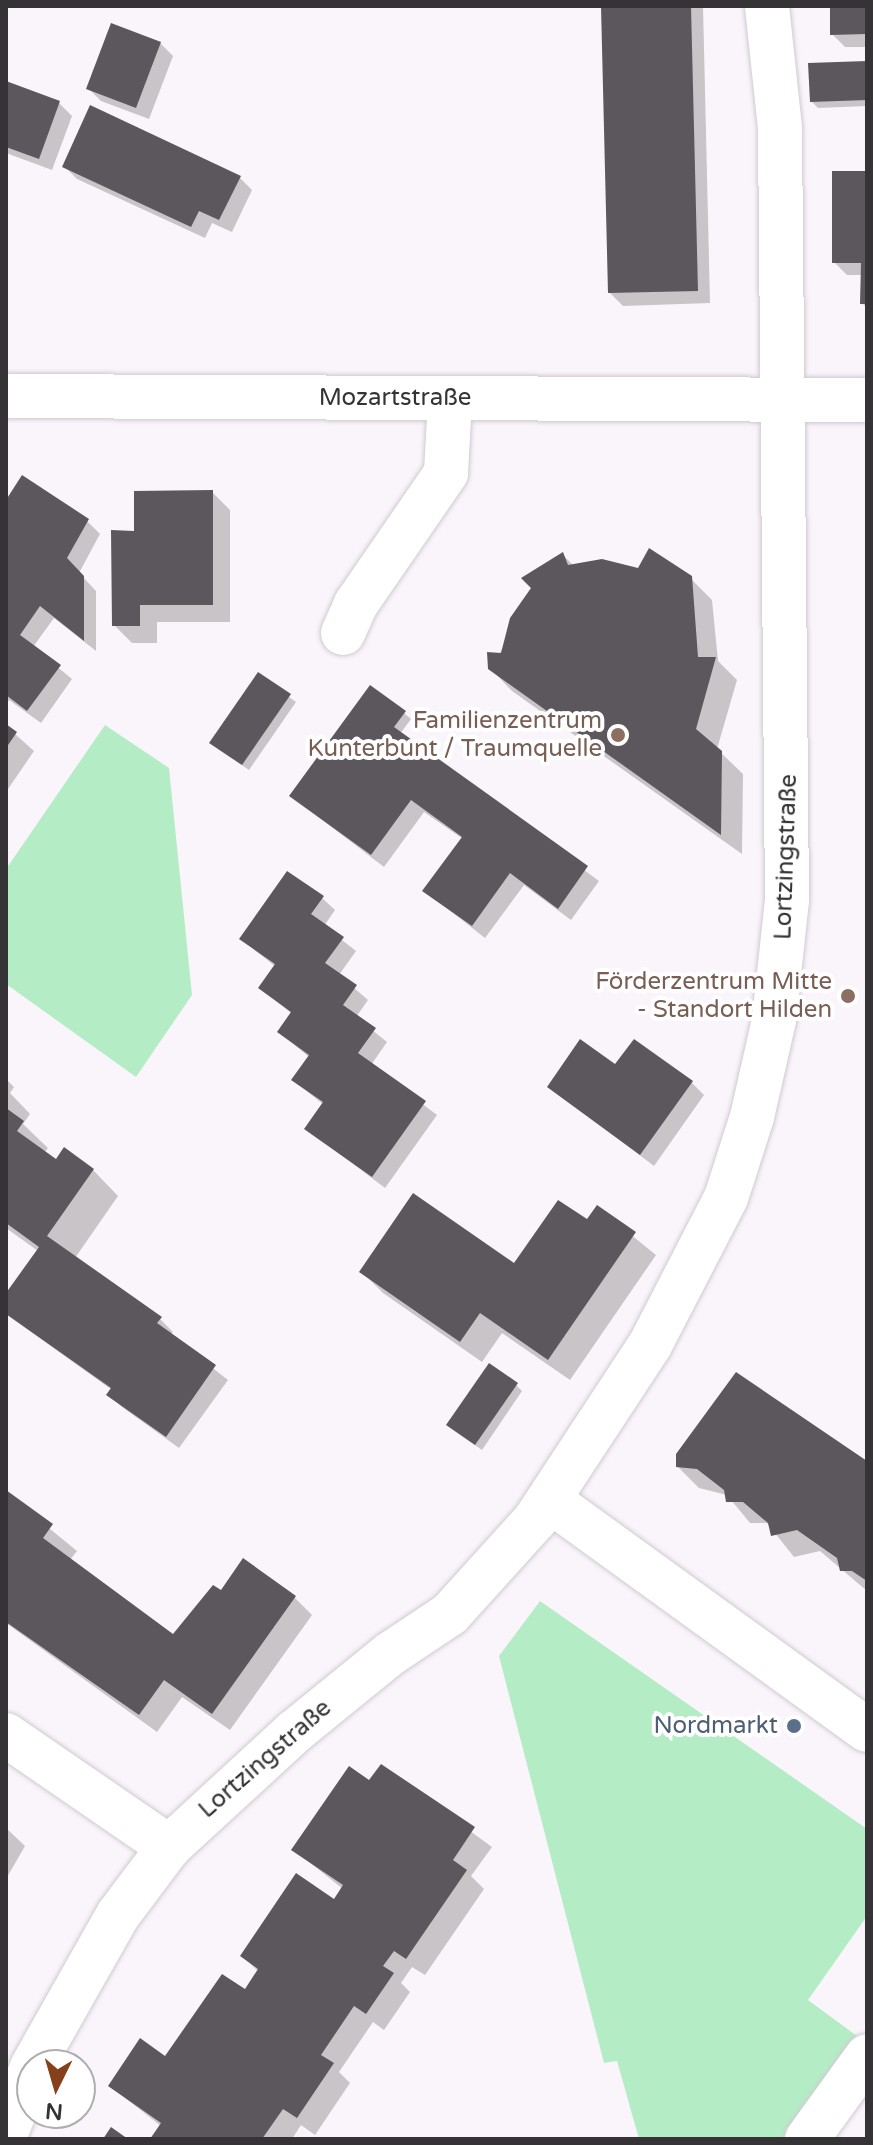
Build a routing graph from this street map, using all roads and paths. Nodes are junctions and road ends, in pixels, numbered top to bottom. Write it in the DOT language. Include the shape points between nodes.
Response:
graph roads {
  1 [pos="767,6"];
  2 [pos="6,396"];
  3 [pos="450,398"];
  4 [pos="785,399"];
  5 [pos="867,400"];
  6 [pos="343,633"];
  7 [pos="549,1500"];
  8 [pos="867,1730"];
  9 [pos="6,1735"];
  10 [pos="169,1847"];
  11 [pos="42,2049"];
  12 [pos="867,2056"];
  13 [pos="16,2107"];
  14 [pos="6,2133"];
  15 [pos="807,2139"];
  1 -- 4 [label="street" via="780,128"];
  2 -- 3 [label="street, Mozartstraße"];
  3 -- 4 [label="street, Mozartstraße"];
  3 -- 6 [label="street" via="446,473 356,604"];
  4 -- 5 [label="street, Mozartstraße"];
  4 -- 7 [label="street, Lortzingstraße" via="790,804 787,901 774,1020 752,1117 726,1198 650,1345"];
  7 -- 8 [label="street"];
  7 -- 10 [label="street, Lortzingstraße" via="450,1614 390,1654 294,1732"];
  9 -- 10 [label="street"];
  10 -- 11 [label="street, Lortzingstraße" via="118,1915"];
  12 -- 15 [label="street"];
  13 -- 14 [label="street, Lortzingstraße"];
}
